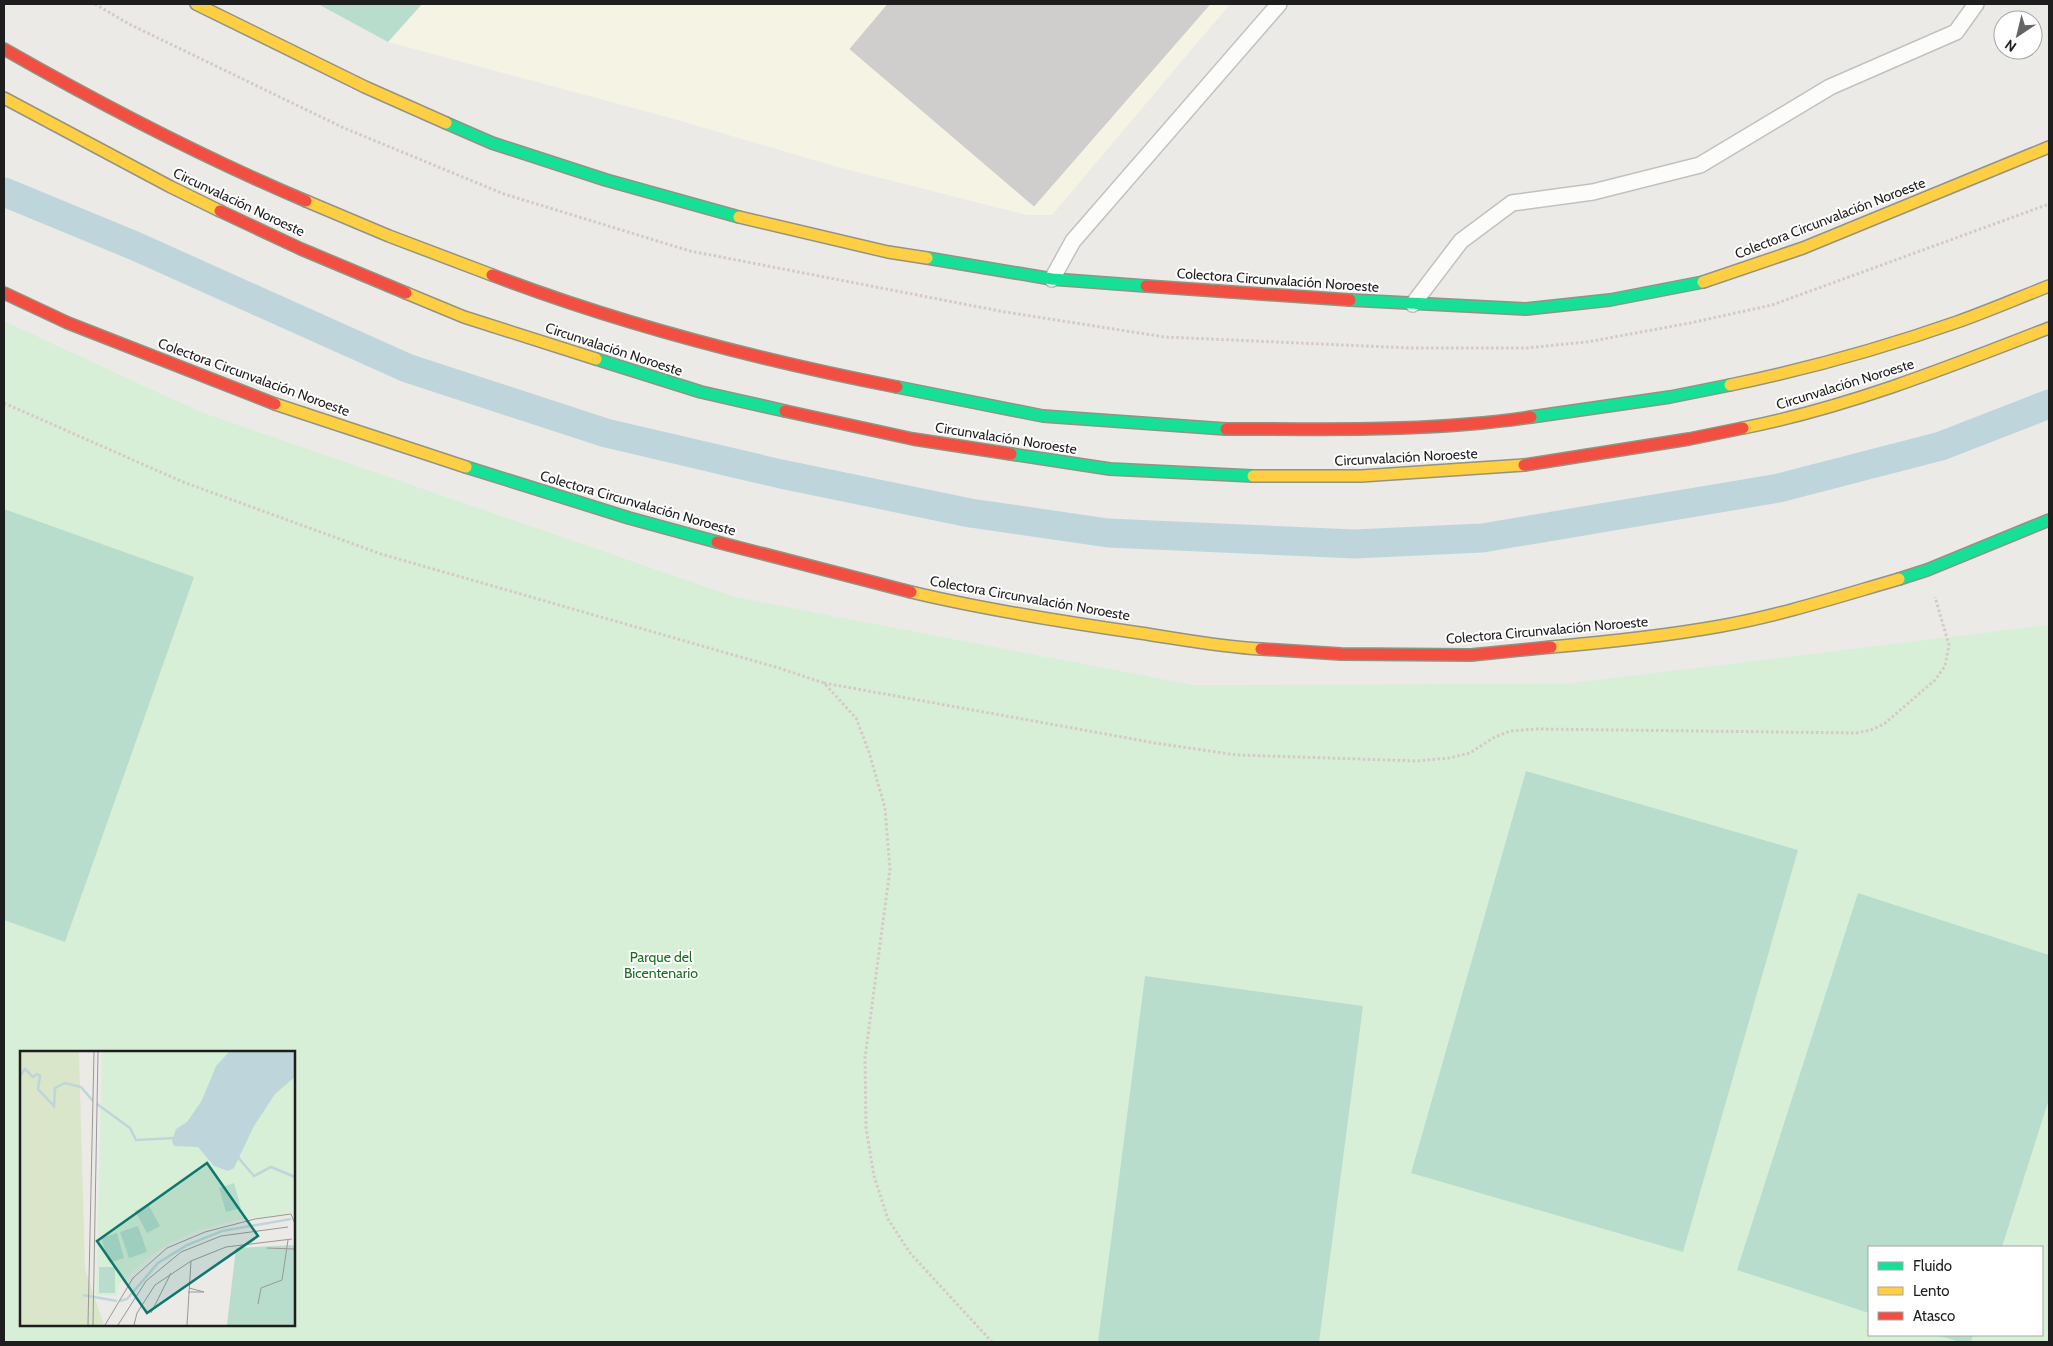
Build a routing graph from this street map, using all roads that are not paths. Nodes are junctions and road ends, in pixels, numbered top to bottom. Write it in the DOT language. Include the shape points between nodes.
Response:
graph roads {
  1 [pos="196,4"];
  2 [pos="1279,4"];
  3 [pos="1976,4"];
  4 [pos="4,50"];
  5 [pos="4,98"];
  6 [pos="2049,147"];
  7 [pos="1052,279"];
  8 [pos="2049,286"];
  9 [pos="4,293"];
  10 [pos="1413,304"];
  11 [pos="2049,328"];
  12 [pos="2049,520"];
  1 -- 7 [label="main road, Colectora Circunvalación Noroeste" via="365,87 492,142 606,180 730,215 888,252"];
  2 -- 7 [label="lane" via="1073,241"];
  3 -- 10 [label="lane" via="1956,32 1830,87 1700,165 1593,192 1512,203 1461,241"];
  4 -- 8 [label="main road, Circunvalación Noroeste" via="238,172 389,236 518,285 675,336 812,370 1043,416 1221,429 1373,428 1504,421 1670,397 1776,375 1958,322"];
  5 -- 11 [label="main road, Circunvalación Noroeste" via="171,188 301,248 464,316 701,392 913,439 1110,469 1239,476 1361,476 1518,466 1689,439 1793,418 1938,371"];
  6 -- 10 [label="main road, Colectora Circunvalación Noroeste" via="1802,248 1711,280 1610,300 1526,309"];
  7 -- 10 [label="main road, Colectora Circunvalación Noroeste"];
  9 -- 12 [label="main road, Colectora Circunvalación Noroeste" via="68,323 257,398 441,460 629,518 962,604 1239,648 1341,654 1471,655 1626,640 1722,626 1808,606 1927,570"];
}
